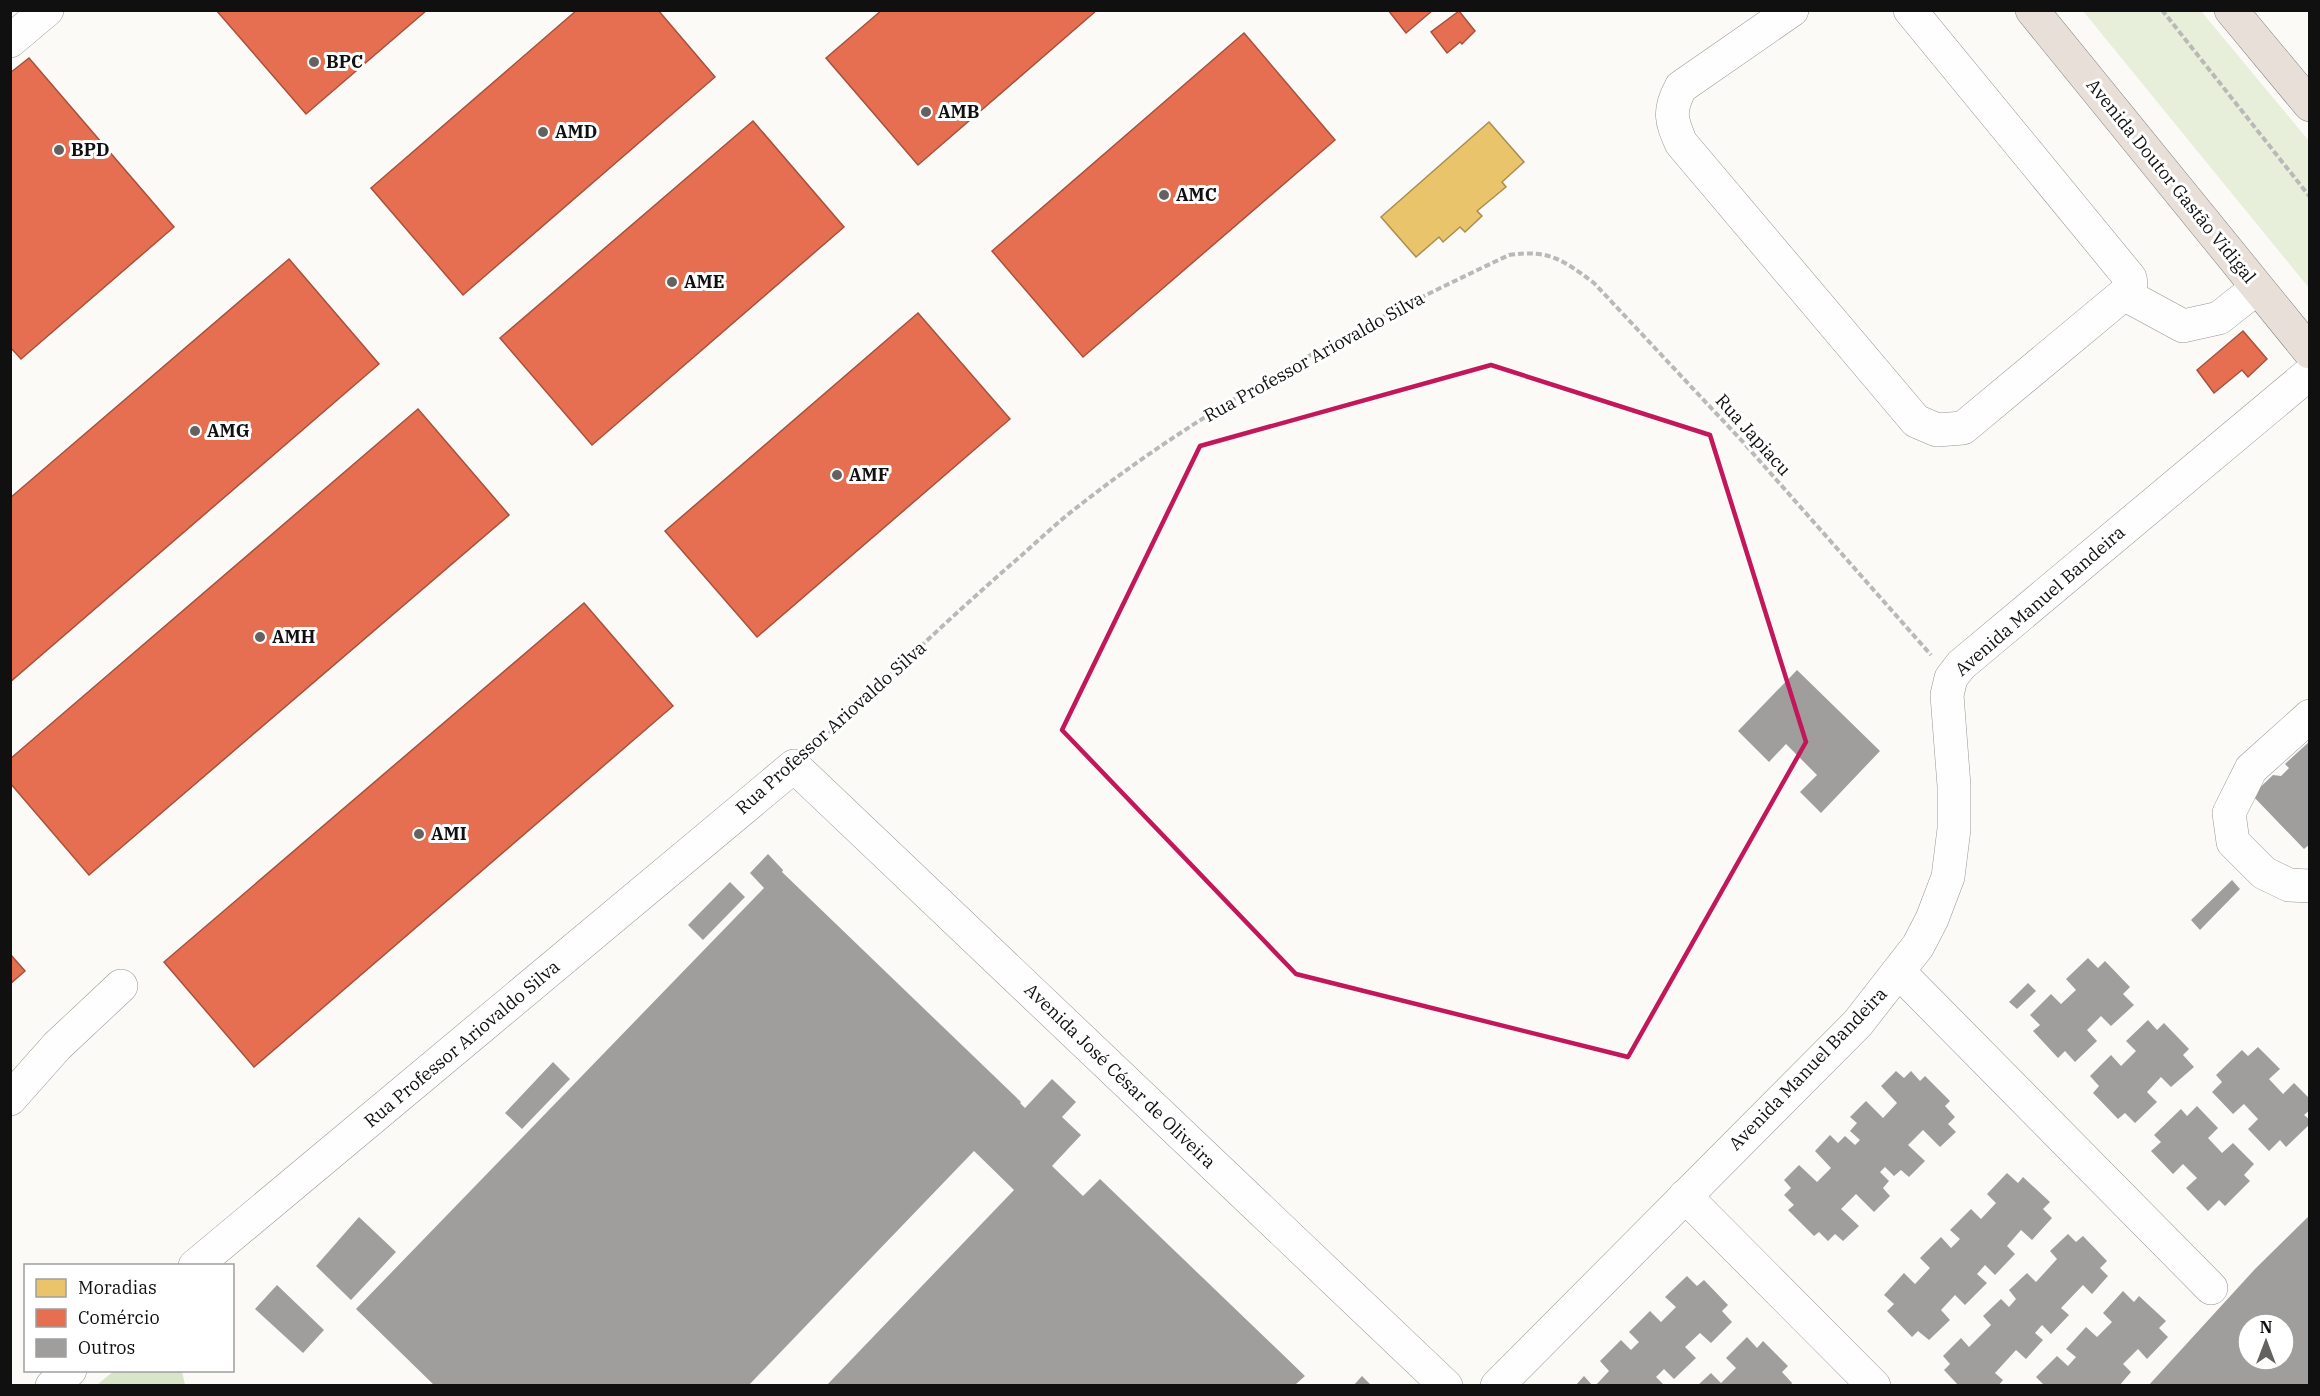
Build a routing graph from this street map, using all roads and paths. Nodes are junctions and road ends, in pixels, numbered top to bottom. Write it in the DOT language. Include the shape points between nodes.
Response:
graph roads {
  1 [pos="47,10"];
  2 [pos="1792,10"];
  3 [pos="1910,10"];
  4 [pos="2032,10"];
  5 [pos="2043,10"];
  6 [pos="2162,10"];
  7 [pos="2231,10"];
  8 [pos="10,41"];
  9 [pos="2310,105"];
  10 [pos="2310,197"];
  11 [pos="1509,255"];
  12 [pos="2258,288"];
  13 [pos="2124,294"];
  14 [pos="2310,336"];
  15 [pos="2310,352"];
  16 [pos="2310,373"];
  17 [pos="1951,678"];
  18 [pos="2310,716"];
  19 [pos="794,766"];
  20 [pos="2310,886"];
  21 [pos="1899,972"];
  22 [pos="121,986"];
  23 [pos="10,1099"];
  24 [pos="1685,1196"];
  25 [pos="197,1264"];
  26 [pos="2211,1288"];
  27 [pos="69,1372"];
  28 [pos="52,1386"];
  29 [pos="1446,1386"];
  30 [pos="1497,1386"];
  31 [pos="1874,1386"];
  1 -- 8 [label="street"];
  2 -- 13 [label="street" via="1681,87 1672,103 1672,122 1682,143 1916,421 1937,430 1963,428"];
  3 -- 13 [label="street" via="2130,278"];
  4 -- 12 [label="highway, Avenida Doutor Gastão Vidigal"];
  5 -- 14 [label="street"];
  6 -- 10 [label="path"];
  7 -- 9 [label="highway"];
  11 -- 17 [label="path, Rua Japiacu" via="1548,255 1566,262 1594,283 1743,442"];
  11 -- 19 [label="path, Rua Professor Ariovaldo Silva" via="1393,310 1305,358 1231,400 1152,453 1080,505 969,601"];
  12 -- 13 [label="street" via="2219,318 2183,326"];
  12 -- 15 [label="highway, Avenida Doutor Gastão Vidigal"];
  16 -- 17 [label="street, Avenida Manuel Bandeira" via="1980,648"];
  17 -- 21 [label="street, Avenida Manuel Bandeira" via="1947,708 1954,829 1948,877 1932,919"];
  18 -- 20 [label="street" via="2251,769 2229,813 2233,842 2264,873 2289,885"];
  19 -- 25 [label="street, Rua Professor Ariovaldo Silva"];
  19 -- 29 [label="street, Avenida José César de Oliveira"];
  21 -- 24 [label="street, Avenida Manuel Bandeira" via="1858,1023"];
  21 -- 26 [label="street"];
  22 -- 23 [label="street" via="57,1046"];
  24 -- 30 [label="street, Avenida Manuel Bandeira"];
  24 -- 31 [label="street"];
  27 -- 28 [label="street"];
}
